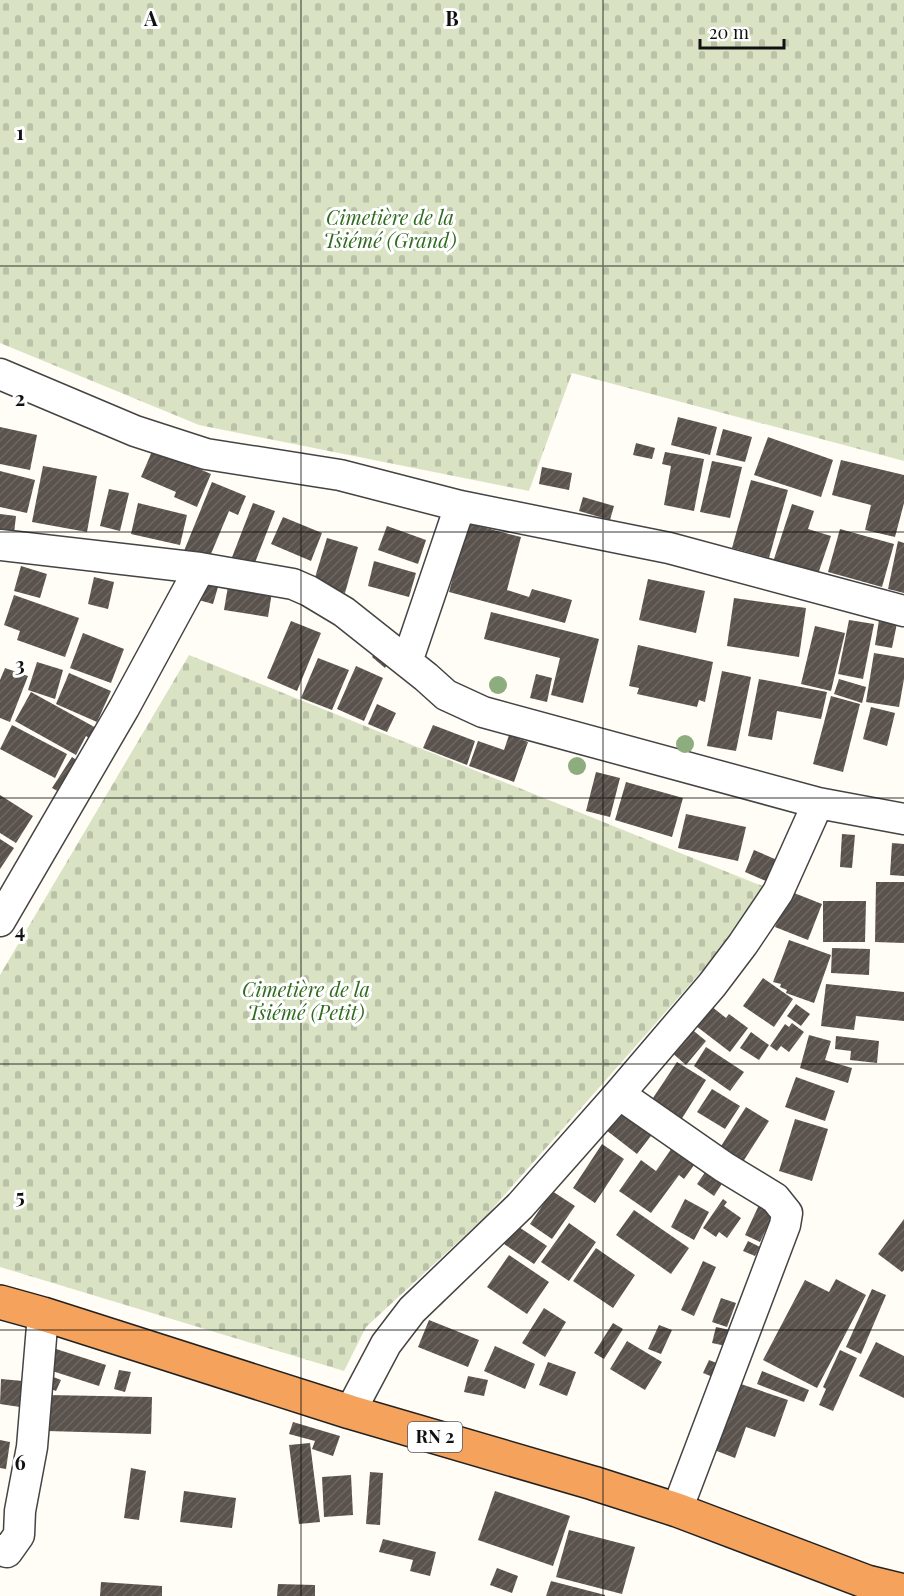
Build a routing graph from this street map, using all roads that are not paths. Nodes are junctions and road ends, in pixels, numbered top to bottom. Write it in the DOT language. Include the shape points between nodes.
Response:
graph roads {
  1 [pos="0,374"];
  2 [pos="460,506"];
  3 [pos="0,545"];
  4 [pos="200,568"];
  5 [pos="904,611"];
  6 [pos="407,662"];
  7 [pos="818,803"];
  8 [pos="904,819"];
  9 [pos="0,921"];
  10 [pos="619,1094"];
  11 [pos="0,1302"];
  12 [pos="43,1314"];
  13 [pos="350,1412"];
  14 [pos="677,1510"];
  15 [pos="0,1550"];
  16 [pos="904,1590"];
  1 -- 2 [label="street" via="135,431 206,454 340,475"];
  2 -- 5 [label="street" via="669,548"];
  2 -- 6 [label="street"];
  3 -- 4 [label="street"];
  4 -- 6 [label="street" via="283,581 309,591 344,612"];
  4 -- 9 [label="street"];
  6 -- 7 [label="street" via="446,695 483,712"];
  7 -- 8 [label="street"];
  7 -- 10 [label="street" via="778,892 743,944"];
  10 -- 13 [label="street" via="520,1206 412,1310 386,1344"];
  10 -- 14 [label="street" via="775,1198 787,1213"];
  11 -- 12 [label="highway, RN 2"];
  12 -- 13 [label="highway, RN 2"];
  12 -- 15 [label="street" via="32,1447 19,1535 7,1552"];
  13 -- 14 [label="highway, RN 2"];
  14 -- 16 [label="highway, RN 2" via="867,1581"];
}
